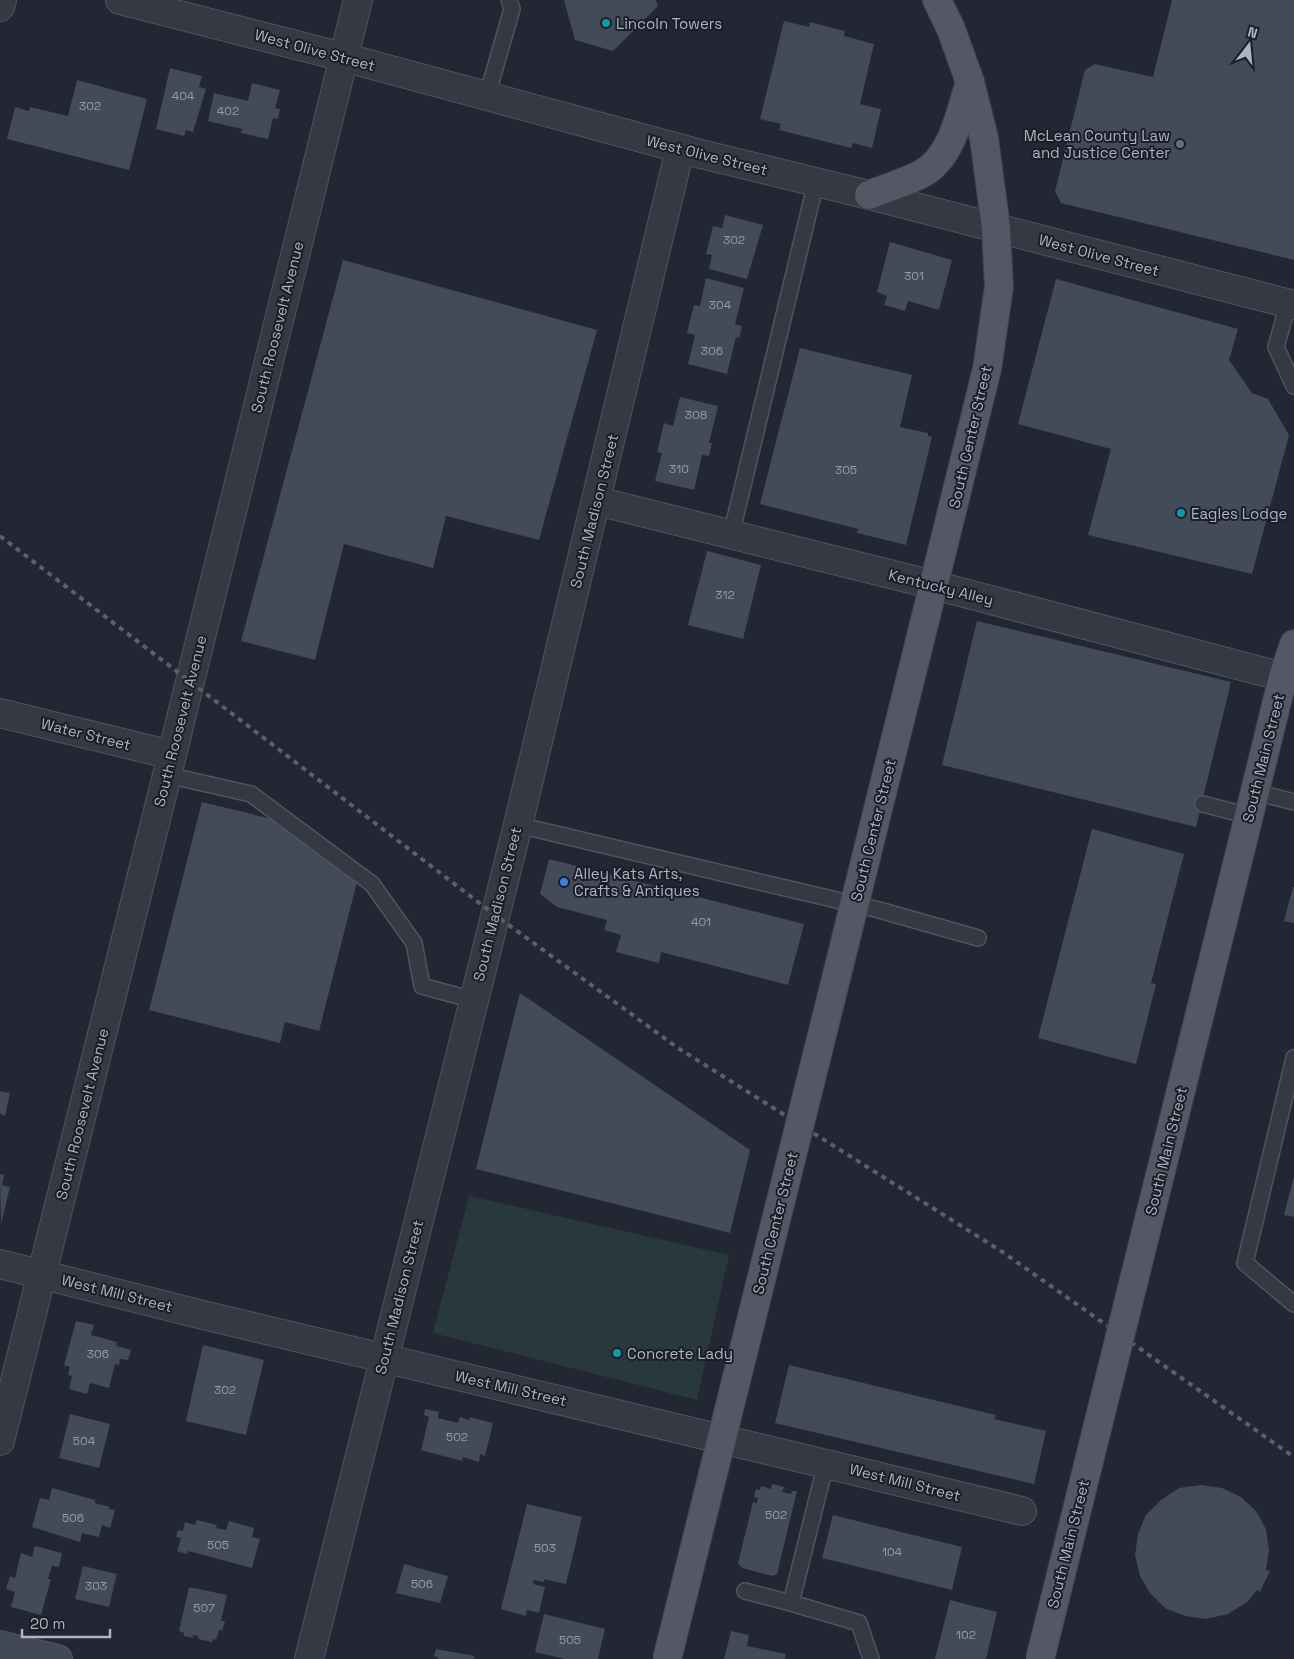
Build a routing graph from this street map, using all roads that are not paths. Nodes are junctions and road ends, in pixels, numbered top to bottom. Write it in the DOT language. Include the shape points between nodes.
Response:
graph roads {
  1 [pos="2,0"];
  2 [pos="120,0"];
  3 [pos="358,0"];
  4 [pos="509,0"];
  5 [pos="937,0"];
  6 [pos="0,7"];
  7 [pos="343,57"];
  8 [pos="970,82"];
  9 [pos="487,96"];
  10 [pos="680,148"];
  11 [pos="816,182"];
  12 [pos="869,195"];
  13 [pos="996,228"];
  14 [pos="1291,304"];
  15 [pos="1294,386"];
  16 [pos="597,501"];
  17 [pos="731,535"];
  18 [pos="934,584"];
  19 [pos="1294,644"];
  20 [pos="1283,677"];
  21 [pos="0,713"];
  22 [pos="170,765"];
  23 [pos="1294,802"];
  24 [pos="1203,804"];
  25 [pos="1252,804"];
  26 [pos="518,825"];
  27 [pos="978,938"];
  28 [pos="473,1000"];
  29 [pos="1294,1058"];
  30 [pos="0,1264"];
  31 [pos="42,1274"];
  32 [pos="1294,1304"];
  33 [pos="384,1357"];
  34 [pos="0,1440"];
  35 [pos="826,1464"];
  36 [pos="1022,1510"];
  37 [pos="745,1591"];
  38 [pos="791,1603"];
  39 [pos="0,1645"];
  40 [pos="58,1659"];
  41 [pos="309,1659"];
  42 [pos="667,1659"];
  43 [pos="871,1659"];
  44 [pos="1040,1659"];
  1 -- 6 [label="street"];
  2 -- 7 [label="street, West Olive Street"];
  3 -- 7 [label="street, South Roosevelt Avenue"];
  4 -- 9 [label="lane" via="512,8"];
  5 -- 8 [label="main road, South Center Street"];
  7 -- 9 [label="street, West Olive Street"];
  7 -- 22 [label="street, South Roosevelt Avenue"];
  8 -- 12 [label="main road" via="954,134 933,165 923,173"];
  8 -- 13 [label="main road, South Center Street" via="984,138"];
  9 -- 10 [label="street, West Olive Street"];
  10 -- 11 [label="street, West Olive Street"];
  10 -- 16 [label="street, South Madison Street"];
  11 -- 12 [label="street, West Olive Street"];
  11 -- 17 [label="lane"];
  12 -- 13 [label="street, West Olive Street"];
  13 -- 14 [label="street, West Olive Street"];
  13 -- 18 [label="main road, South Center Street" via="999,287 987,370"];
  14 -- 15 [label="lane" via="1276,347"];
  16 -- 17 [label="street, Kentucky Alley"];
  16 -- 26 [label="street, South Madison Street"];
  17 -- 18 [label="street, Kentucky Alley"];
  18 -- 20 [label="street, Kentucky Alley"];
  18 -- 42 [label="main road, South Center Street, bridge"];
  19 -- 20 [label="main road, South Main Street"];
  20 -- 25 [label="main road, South Main Street"];
  21 -- 22 [label="street, Water Street"];
  22 -- 28 [label="lane" via="252,794 372,884 414,943 422,986"];
  22 -- 31 [label="street, South Roosevelt Avenue"];
  23 -- 25 [label="lane"];
  24 -- 25 [label="lane"];
  25 -- 44 [label="main road, South Main Street, bridge"];
  26 -- 27 [label="lane" via="879,910"];
  26 -- 28 [label="street, South Madison Street"];
  28 -- 33 [label="street, South Madison Street"];
  29 -- 32 [label="lane" via="1245,1262"];
  30 -- 31 [label="street, West Mill Street"];
  31 -- 33 [label="street, West Mill Street"];
  31 -- 34 [label="street, South Roosevelt Avenue"];
  33 -- 35 [label="street, West Mill Street"];
  33 -- 41 [label="street, South Madison Street"];
  35 -- 36 [label="street, West Mill Street"];
  35 -- 38 [label="lane"];
  37 -- 38 [label="lane"];
  38 -- 43 [label="lane" via="858,1623"];
  39 -- 40 [label="main road"];
}
